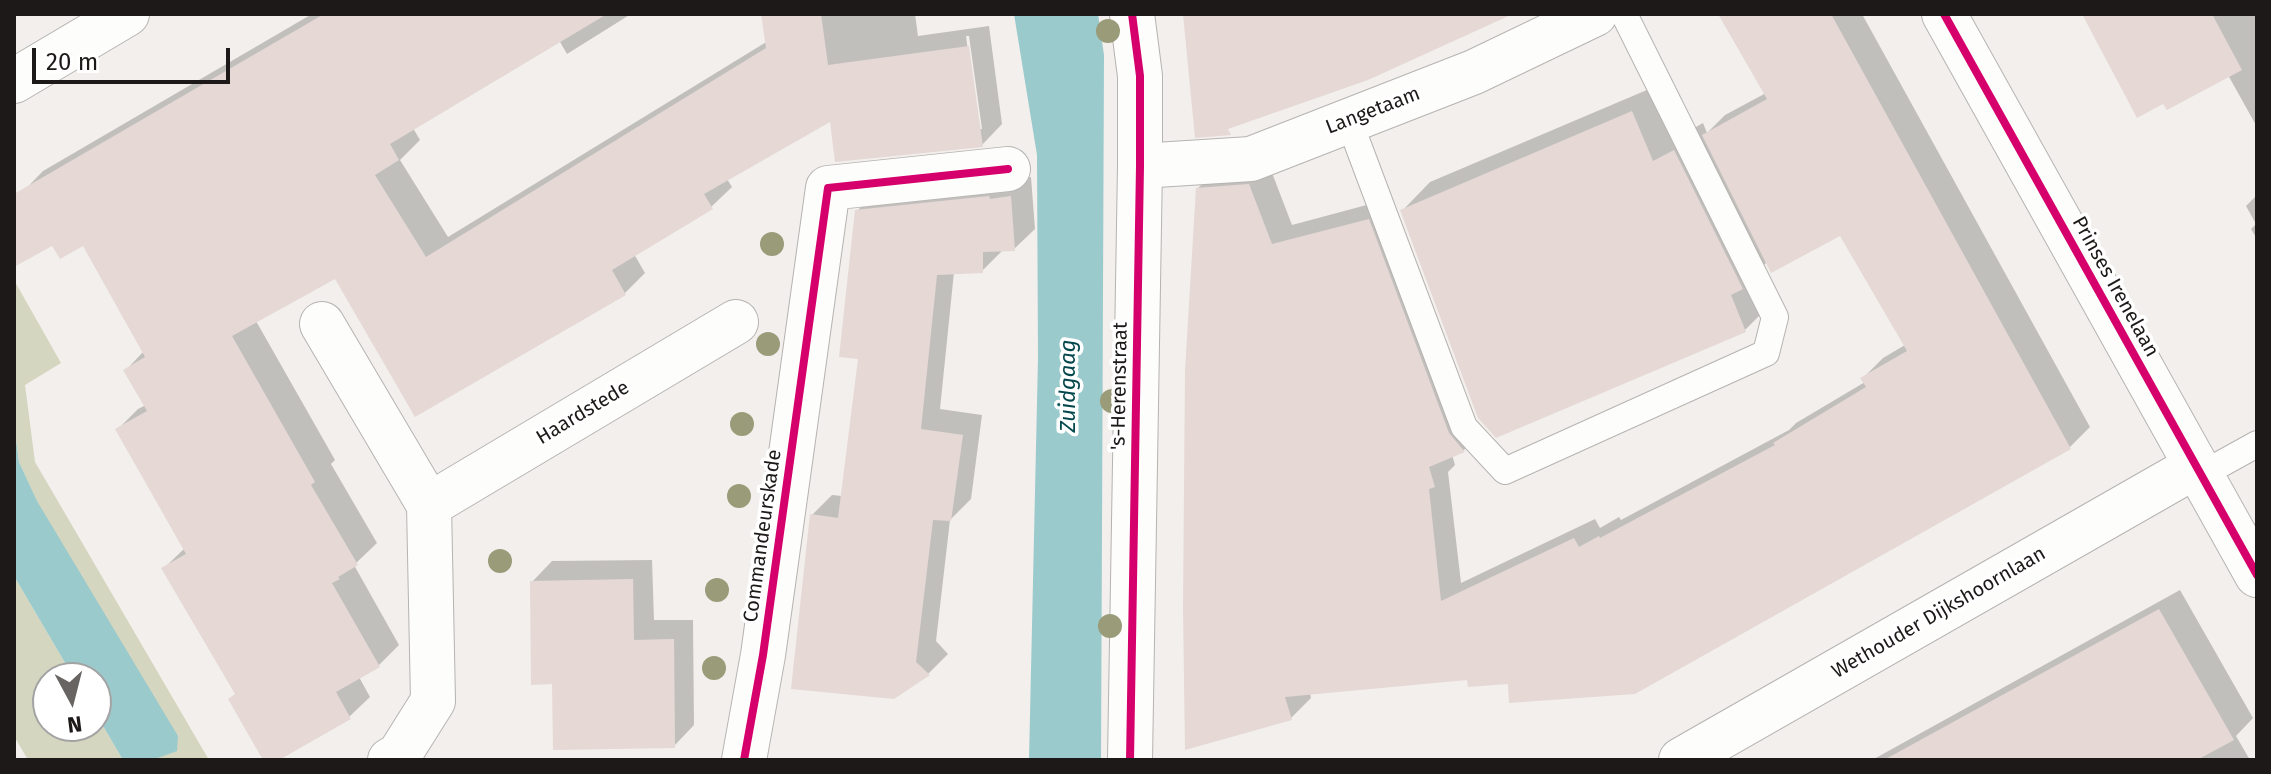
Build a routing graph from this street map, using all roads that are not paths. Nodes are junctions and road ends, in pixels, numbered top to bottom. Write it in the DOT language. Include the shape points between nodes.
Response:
graph roads {
  1 [pos="127,14"];
  2 [pos="1132,14"];
  3 [pos="1595,14"];
  4 [pos="1624,14"];
  5 [pos="1944,14"];
  6 [pos="14,81"];
  7 [pos="1349,121"];
  8 [pos="1140,166"];
  9 [pos="1008,169"];
  10 [pos="736,322"];
  11 [pos="322,324"];
  12 [pos="2257,444"];
  13 [pos="2199,470"];
  14 [pos="429,505"];
  15 [pos="2257,575"];
  16 [pos="390,760"];
  17 [pos="744,760"];
  18 [pos="1130,760"];
  19 [pos="1681,760"];
  1 -- 6 [label="street"];
  2 -- 8 [label="street, 's-Herenstraat" via="1140,76"];
  3 -- 7 [label="street, Langetaam" via="1474,72"];
  4 -- 7 [label="lane" via="1775,317 1766,353 1505,471 1464,427"];
  5 -- 13 [label="street, Prinses Irenelaan"];
  7 -- 8 [label="street, Langetaam" via="1251,159"];
  8 -- 18 [label="street, 's-Herenstraat"];
  9 -- 17 [label="street, Commandeurskade" via="828,188"];
  10 -- 14 [label="street, Haardstede"];
  11 -- 14 [label="street"];
  12 -- 13 [label="lane"];
  13 -- 15 [label="street, Prinses Irenelaan"];
  13 -- 19 [label="street, Wethouder Dijkshoornlaan"];
  14 -- 16 [label="street" via="433,701 399,755"];
}
